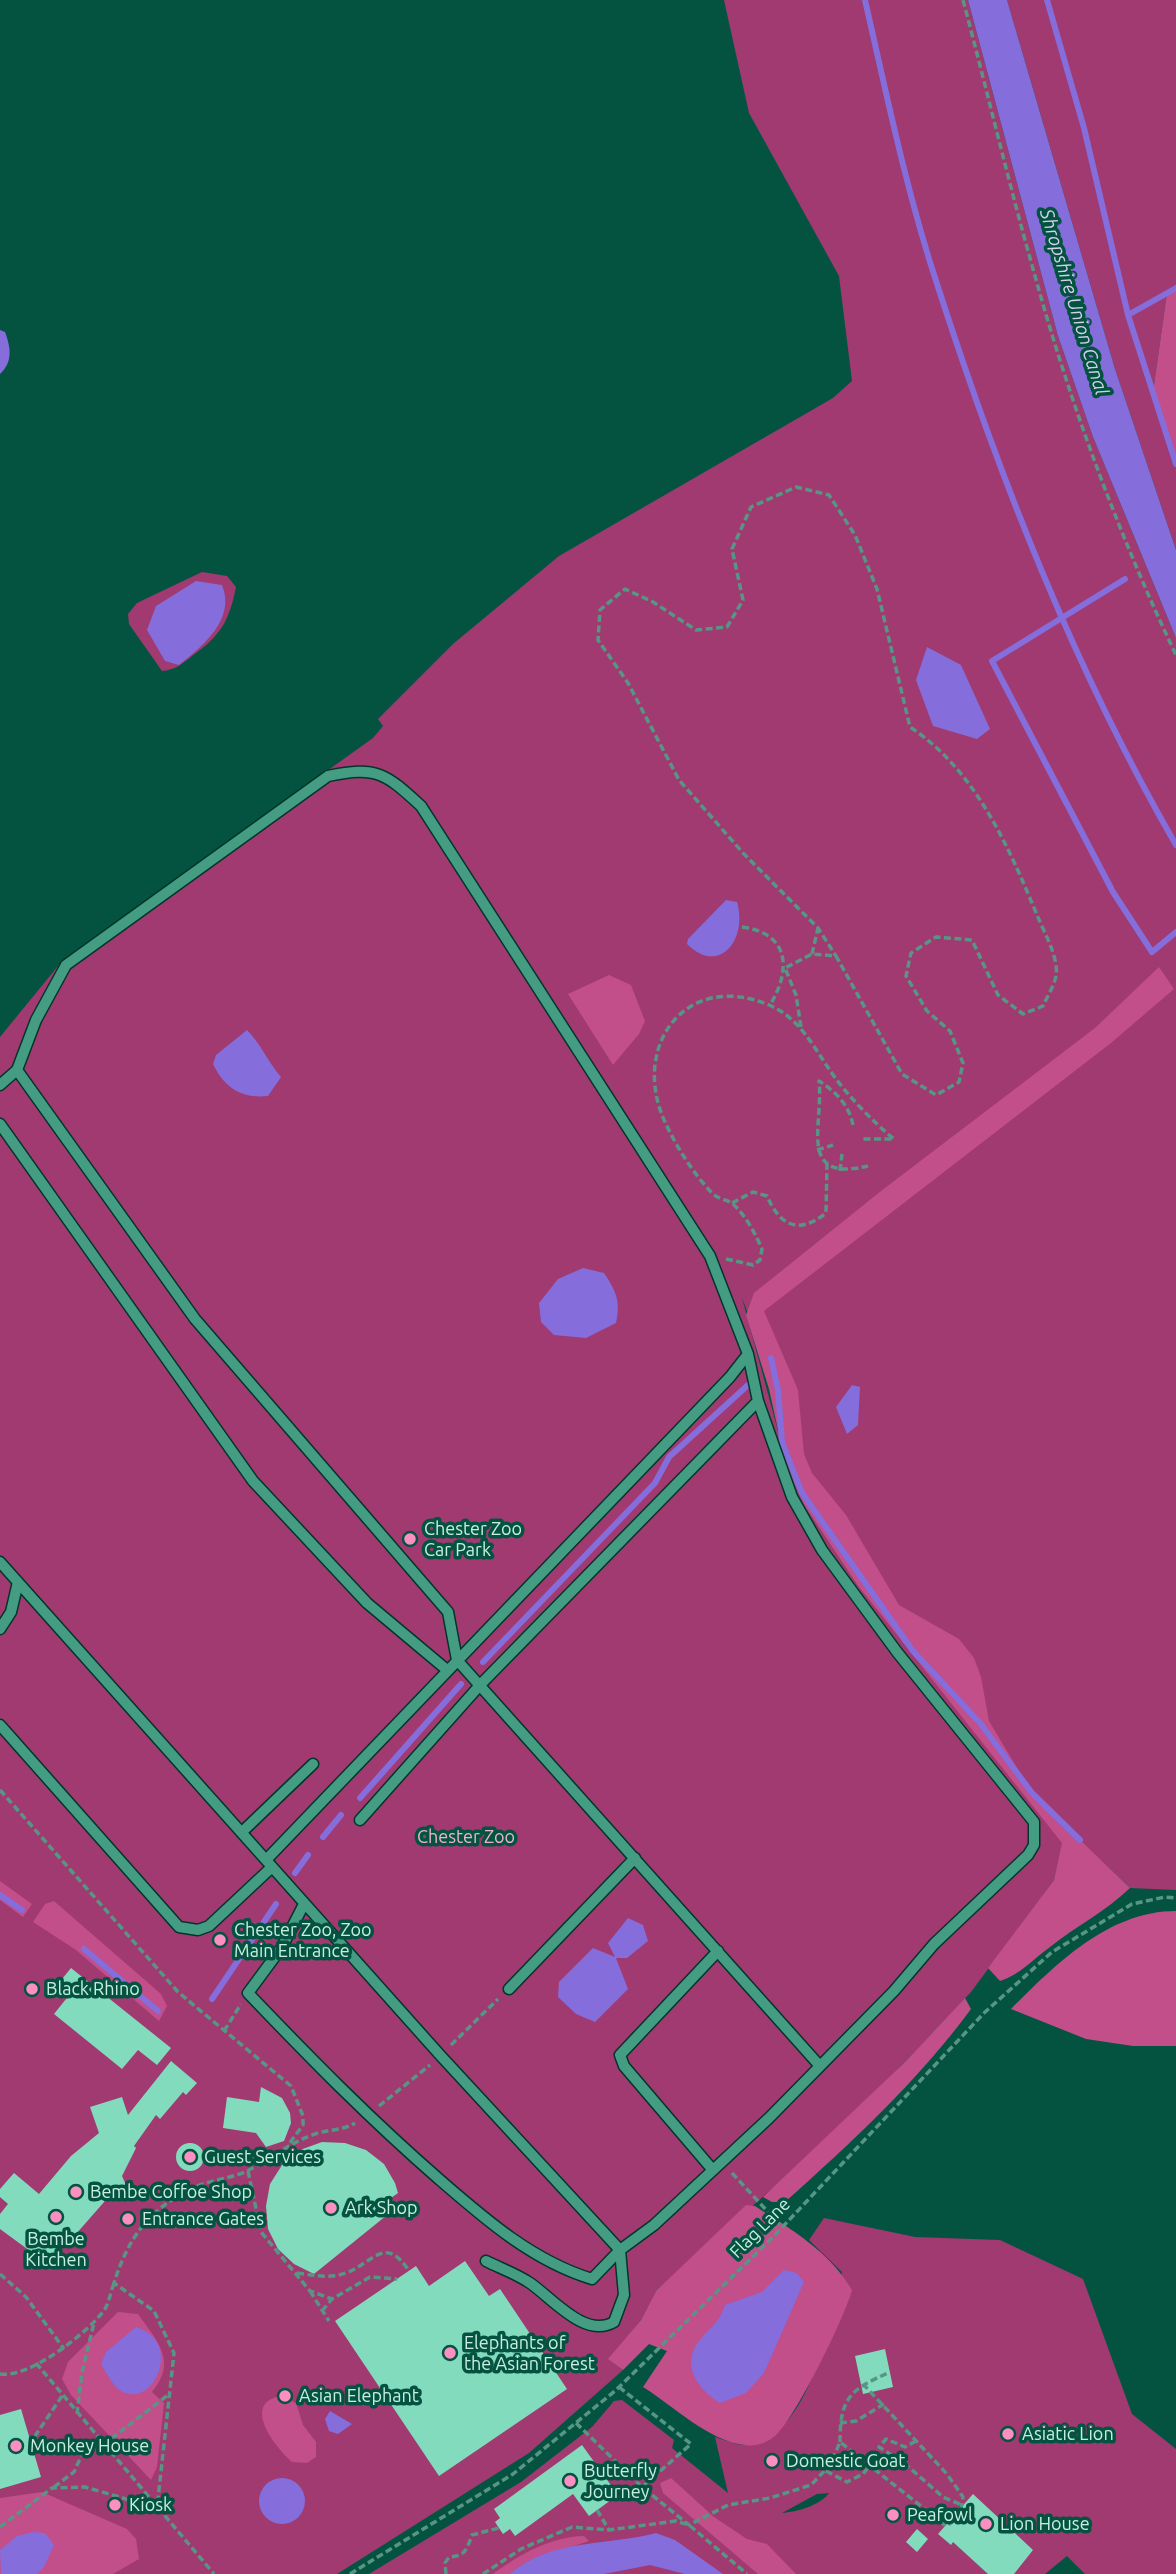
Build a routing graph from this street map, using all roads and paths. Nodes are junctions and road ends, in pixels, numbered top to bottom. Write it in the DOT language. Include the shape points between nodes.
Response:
graph roads {
  1 [pos="963,0"];
  2 [pos="1176,655"];
  3 [pos="742,927"];
  4 [pos="818,928"];
  5 [pos="812,954"];
  6 [pos="836,956"];
  7 [pos="785,968"];
  8 [pos="770,1005"];
  9 [pos="801,1027"];
  10 [pos="17,1070"];
  11 [pos="0,1085"];
  12 [pos="0,1124"];
  13 [pos="853,1125"];
  14 [pos="862,1139"];
  15 [pos="833,1144"];
  16 [pos="817,1150"];
  17 [pos="842,1154"];
  18 [pos="827,1164"];
  19 [pos="868,1166"];
  20 [pos="840,1171"];
  21 [pos="732,1203"];
  22 [pos="710,1256"];
  23 [pos="748,1354"];
  24 [pos="758,1401"];
  25 [pos="0,1562"];
  26 [pos="18,1582"];
  27 [pos="0,1629"];
  28 [pos="457,1660"];
  29 [pos="447,1670"];
  30 [pos="481,1684"];
  31 [pos="0,1725"];
  32 [pos="313,1764"];
  33 [pos="0,1790"];
  34 [pos="360,1820"];
  35 [pos="242,1832"];
  36 [pos="635,1858"];
  37 [pos="269,1863"];
  38 [pos="1176,1898"];
  39 [pos="304,1904"];
  40 [pos="718,1951"];
  41 [pos="509,1989"];
  42 [pos="248,1993"];
  43 [pos="224,2031"];
  44 [pos="819,2065"];
  45 [pos="366,2116"];
  46 [pos="288,2146"];
  47 [pos="716,2165"];
  48 [pos="248,2171"];
  49 [pos="782,2227"];
  50 [pos="620,2250"];
  51 [pos="486,2261"];
  52 [pos="409,2271"];
  53 [pos="295,2273"];
  54 [pos="0,2274"];
  55 [pos="397,2279"];
  56 [pos="114,2283"];
  57 [pos="310,2291"];
  58 [pos="332,2299"];
  59 [pos="322,2311"];
  60 [pos="95,2320"];
  61 [pos="329,2321"];
  62 [pos="64,2349"];
  63 [pos="36,2363"];
  64 [pos="890,2372"];
  65 [pos="0,2374"];
  66 [pos="863,2384"];
  67 [pos="618,2388"];
  68 [pos="169,2393"];
  69 [pos="62,2395"];
  70 [pos="884,2404"];
  71 [pos="77,2414"];
  72 [pos="576,2423"];
  73 [pos="840,2423"];
  74 [pos="99,2440"];
  75 [pos="916,2441"];
  76 [pos="841,2442"];
  77 [pos="103,2445"];
  78 [pos="84,2450"];
  79 [pos="871,2465"];
  80 [pos="826,2471"];
  81 [pos="642,2487"];
  82 [pos="52,2488"];
  83 [pos="962,2505"];
  84 [pos="157,2508"];
  85 [pos="597,2510"];
  86 [pos="689,2525"];
  87 [pos="0,2527"];
  88 [pos="499,2528"];
  89 [pos="609,2530"];
  90 [pos="214,2574"];
  91 [pos="350,2574"];
  92 [pos="446,2574"];
  93 [pos="483,2574"];
  94 [pos="747,2574"];
  1 -- 2 [label="path" via="1037,284 1096,462"];
  3 -- 7 [label="path" via="764,931"];
  4 -- 5 [label="path"];
  4 -- 6 [label="path"];
  4 -- 6 [label="path" via="679,780 628,682 598,640 600,610 625,589 696,631 727,626 743,600 732,548 751,507 796,487 829,495 855,535 877,589 910,727 932,741 972,787 1009,847 1050,944 1056,975 1043,1006 1023,1014 998,995 972,940 936,937 911,953 906,976 927,1011 950,1031 963,1063 959,1082 936,1095 902,1074"];
  5 -- 6 [label="path"];
  5 -- 7 [label="path"];
  7 -- 8 [label="path"];
  7 -- 9 [label="path" via="796,995"];
  8 -- 9 [label="path"];
  8 -- 21 [label="path" via="735,996 701,1002 672,1020 656,1051 652,1071 665,1122 706,1186"];
  9 -- 14 [label="path" via="837,1080 894,1139"];
  10 -- 11 [label="lane"];
  10 -- 22 [label="lane" via="36,1020 66,965 328,776 362,769 393,780 421,806"];
  10 -- 28 [label="lane" via="195,1319 448,1612"];
  12 -- 29 [label="lane" via="253,1481 366,1603"];
  13 -- 16 [label="path" via="843,1102 819,1081"];
  15 -- 16 [label="path"];
  16 -- 18 [label="path"];
  17 -- 20 [label="path"];
  18 -- 20 [label="path"];
  18 -- 21 [label="path" via="825,1213 809,1223 786,1223 768,1196 753,1192"];
  19 -- 20 [label="path"];
  21 -- 22 [label="path" via="757,1238 760,1260 754,1265"];
  22 -- 23 [label="lane"];
  23 -- 24 [label="lane"];
  23 -- 28 [label="lane"];
  24 -- 30 [label="lane"];
  24 -- 44 [label="lane" via="792,1497 822,1550 897,1652 1034,1822 1035,1831 1028,1855 934,1944"];
  25 -- 26 [label="lane"];
  26 -- 27 [label="lane"];
  26 -- 35 [label="lane"];
  28 -- 29 [label="lane"];
  28 -- 30 [label="lane"];
  29 -- 37 [label="lane"];
  30 -- 34 [label="lane"];
  30 -- 36 [label="lane"];
  31 -- 37 [label="lane" via="179,1927 198,1930 209,1926"];
  32 -- 35 [label="lane"];
  33 -- 43 [label="path" via="178,1992"];
  35 -- 37 [label="lane"];
  36 -- 40 [label="lane"];
  36 -- 41 [label="lane"];
  37 -- 39 [label="lane"];
  38 -- 49 [label="path, Flag Lane" via="1132,1904 1052,1952 984,2013"];
  39 -- 42 [label="lane" via="282,1947"];
  39 -- 50 [label="lane"];
  40 -- 44 [label="lane"];
  40 -- 47 [label="lane" via="620,2054 624,2066"];
  42 -- 43 [label="path"];
  42 -- 45 [label="lane"];
  43 -- 46 [label="path" via="291,2086 303,2125"];
  44 -- 47 [label="lane"];
  45 -- 46 [label="path" via="347,2128 317,2133"];
  45 -- 50 [label="lane" via="500,2233 572,2273 592,2279"];
  46 -- 48 [label="path"];
  47 -- 49 [label="path"];
  47 -- 50 [label="lane" via="654,2225"];
  48 -- 53 [label="path" via="261,2232"];
  48 -- 56 [label="path" via="194,2188 157,2211 132,2237"];
  49 -- 67 [label="path, Flag Lane"];
  50 -- 51 [label="lane" via="624,2295 614,2322 596,2327 581,2322 528,2281"];
  52 -- 53 [label="path" via="398,2257 386,2252 333,2277"];
  53 -- 57 [label="path"];
  54 -- 62 [label="path" via="26,2297"];
  55 -- 58 [label="path" via="370,2277"];
  56 -- 60 [label="path" via="106,2307"];
  56 -- 68 [label="path" via="154,2311 174,2353"];
  57 -- 58 [label="path"];
  57 -- 59 [label="path"];
  58 -- 59 [label="path"];
  59 -- 61 [label="path"];
  60 -- 62 [label="path"];
  60 -- 71 [label="path"];
  62 -- 63 [label="path"];
  63 -- 65 [label="path"];
  63 -- 69 [label="path"];
  64 -- 66 [label="path"];
  66 -- 70 [label="path"];
  66 -- 73 [label="path" via="840,2411"];
  67 -- 72 [label="path, Flag Lane"];
  67 -- 81 [label="path" via="691,2444"];
  68 -- 77 [label="path"];
  68 -- 84 [label="path"];
  69 -- 71 [label="path"];
  69 -- 78 [label="path" via="31,2442"];
  70 -- 73 [label="path" via="856,2420"];
  70 -- 75 [label="path"];
  71 -- 74 [label="path"];
  72 -- 81 [label="path"];
  72 -- 91 [label="path, Flag Lane" via="513,2474"];
  73 -- 76 [label="path"];
  74 -- 77 [label="path"];
  74 -- 78 [label="path"];
  75 -- 83 [label="path" via="947,2474 963,2497"];
  75 -- 83 [label="path" via="905,2447 886,2439 879,2447 943,2497"];
  76 -- 79 [label="path"];
  76 -- 80 [label="path"];
  77 -- 84 [label="path"];
  78 -- 82 [label="path" via="74,2472"];
  79 -- 80 [label="path" via="847,2482"];
  79 -- 83 [label="path" via="947,2526 960,2517"];
  80 -- 86 [label="path" via="811,2485 792,2493 728,2505"];
  81 -- 86 [label="path"];
  82 -- 84 [label="path" via="85,2487"];
  82 -- 87 [label="path"];
  84 -- 90 [label="path"];
  85 -- 89 [label="path"];
  86 -- 89 [label="path" via="664,2522"];
  86 -- 94 [label="path"];
  88 -- 92 [label="path" via="472,2535 467,2551 445,2563"];
  89 -- 93 [label="path" via="572,2527 521,2549"];
}
